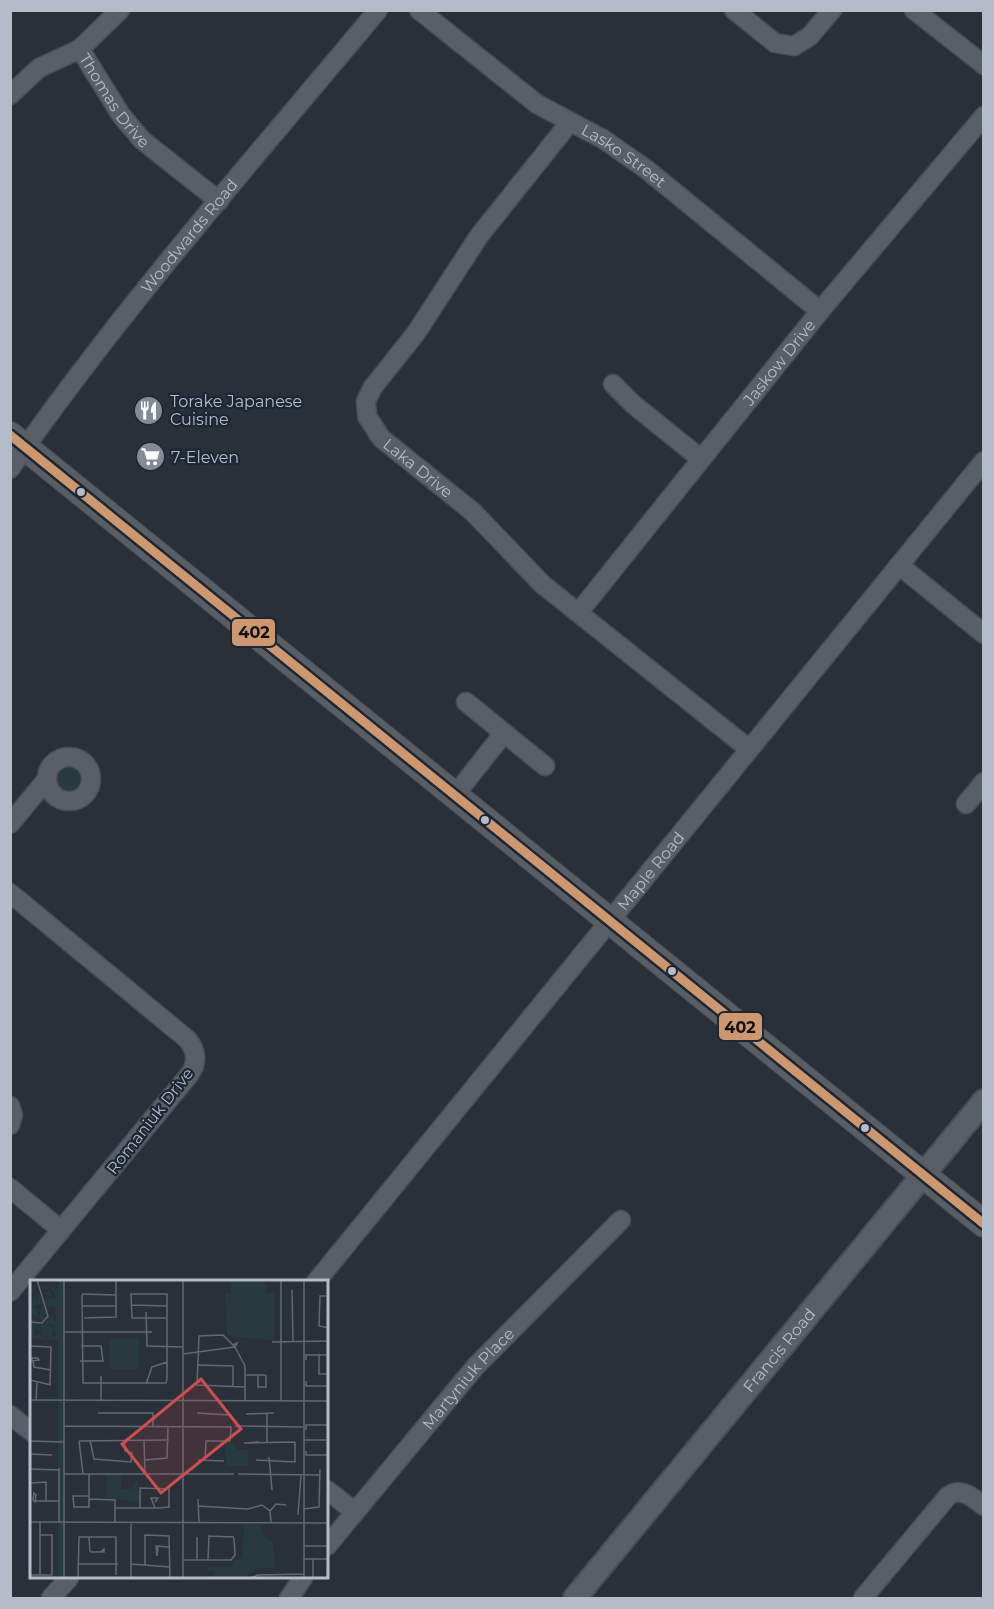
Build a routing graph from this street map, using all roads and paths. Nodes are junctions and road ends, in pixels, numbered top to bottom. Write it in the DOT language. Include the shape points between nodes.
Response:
graph roads {
  1 [pos="120,10"];
  2 [pos="378,10"];
  3 [pos="419,10"];
  4 [pos="734,10"];
  5 [pos="832,10"];
  6 [pos="914,10"];
  7 [pos="80,49"];
  8 [pos="984,65"];
  9 [pos="10,95"];
  10 [pos="984,116"];
  11 [pos="570,122"];
  12 [pos="219,201"];
  13 [pos="820,311"];
  14 [pos="613,384"];
  15 [pos="18,441"];
  16 [pos="701,459"];
  17 [pos="984,461"];
  18 [pos="10,469"];
  19 [pos="899,565"];
  20 [pos="579,612"];
  21 [pos="984,634"];
  22 [pos="466,702"];
  23 [pos="504,733"];
  24 [pos="749,749"];
  25 [pos="545,766"];
  26 [pos="46,779"];
  27 [pos="984,782"];
  28 [pos="455,795"];
  29 [pos="966,804"];
  30 [pos="10,824"];
  31 [pos="10,893"];
  32 [pos="611,921"];
  33 [pos="984,1101"];
  34 [pos="10,1106"];
  35 [pos="10,1125"];
  36 [pos="923,1174"];
  37 [pos="10,1188"];
  38 [pos="621,1220"];
  39 [pos="984,1224"];
  40 [pos="61,1230"];
  41 [pos="318,1280"];
  42 [pos="10,1292"];
  43 [pos="10,1415"];
  44 [pos="30,1430"];
  45 [pos="328,1491"];
  46 [pos="984,1506"];
  47 [pos="355,1512"];
  48 [pos="328,1545"];
  49 [pos="68,1579"];
  50 [pos="302,1579"];
  51 [pos="51,1599"];
  52 [pos="290,1599"];
  53 [pos="575,1599"];
  54 [pos="863,1599"];
  1 -- 7 [label="street"];
  2 -- 12 [label="street, Woodwards Road"];
  3 -- 11 [label="street, Lasko Street" via="513,87"];
  4 -- 5 [label="street" via="775,43 794,46 810,36"];
  6 -- 8 [label="street"];
  7 -- 9 [label="street, Thomas Drive" via="39,68"];
  7 -- 12 [label="street, Thomas Drive" via="121,115 142,140"];
  10 -- 13 [label="street, Jaskow Drive"];
  11 -- 13 [label="street, Lasko Street" via="646,168"];
  11 -- 20 [label="street, Laka Drive" via="479,236 366,401 367,416 381,438 473,512 542,584"];
  12 -- 15 [label="street, Woodwards Road" via="42,421"];
  13 -- 16 [label="street, Jaskow Drive"];
  14 -- 16 [label="street"];
  15 -- 18 [label="street, Woodwards Road"];
  15 -- 28 [label="main road"];
  16 -- 20 [label="street, Jaskow Drive"];
  17 -- 19 [label="street, Maple Road"];
  19 -- 21 [label="street"];
  19 -- 24 [label="street, Maple Road"];
  20 -- 24 [label="street, Laka Drive"];
  22 -- 23 [label="street"];
  23 -- 25 [label="street"];
  23 -- 28 [label="street"];
  24 -- 32 [label="street, Maple Road"];
  26 -- 30 [label="street"];
  27 -- 29 [label="street"];
  28 -- 32 [label="main road"];
  31 -- 40 [label="street, Romaniuk Drive" via="187,1039 201,1060"];
  32 -- 36 [label="main road"];
  32 -- 41 [label="street, Maple Road"];
  33 -- 36 [label="street, Francis Road"];
  34 -- 35 [label="street" via="14,1115"];
  36 -- 39 [label="main road"];
  36 -- 53 [label="street, Francis Road"];
  37 -- 40 [label="street"];
  38 -- 47 [label="street, Martyniuk Place" via="475,1367"];
  40 -- 42 [label="street, Romaniuk Drive"];
  43 -- 44 [label="street"];
  45 -- 47 [label="street"];
  46 -- 54 [label="street" via="957,1492 943,1501"];
  47 -- 48 [label="street, Martyniuk Place"];
  49 -- 51 [label="street"];
  50 -- 52 [label="street"];
}
